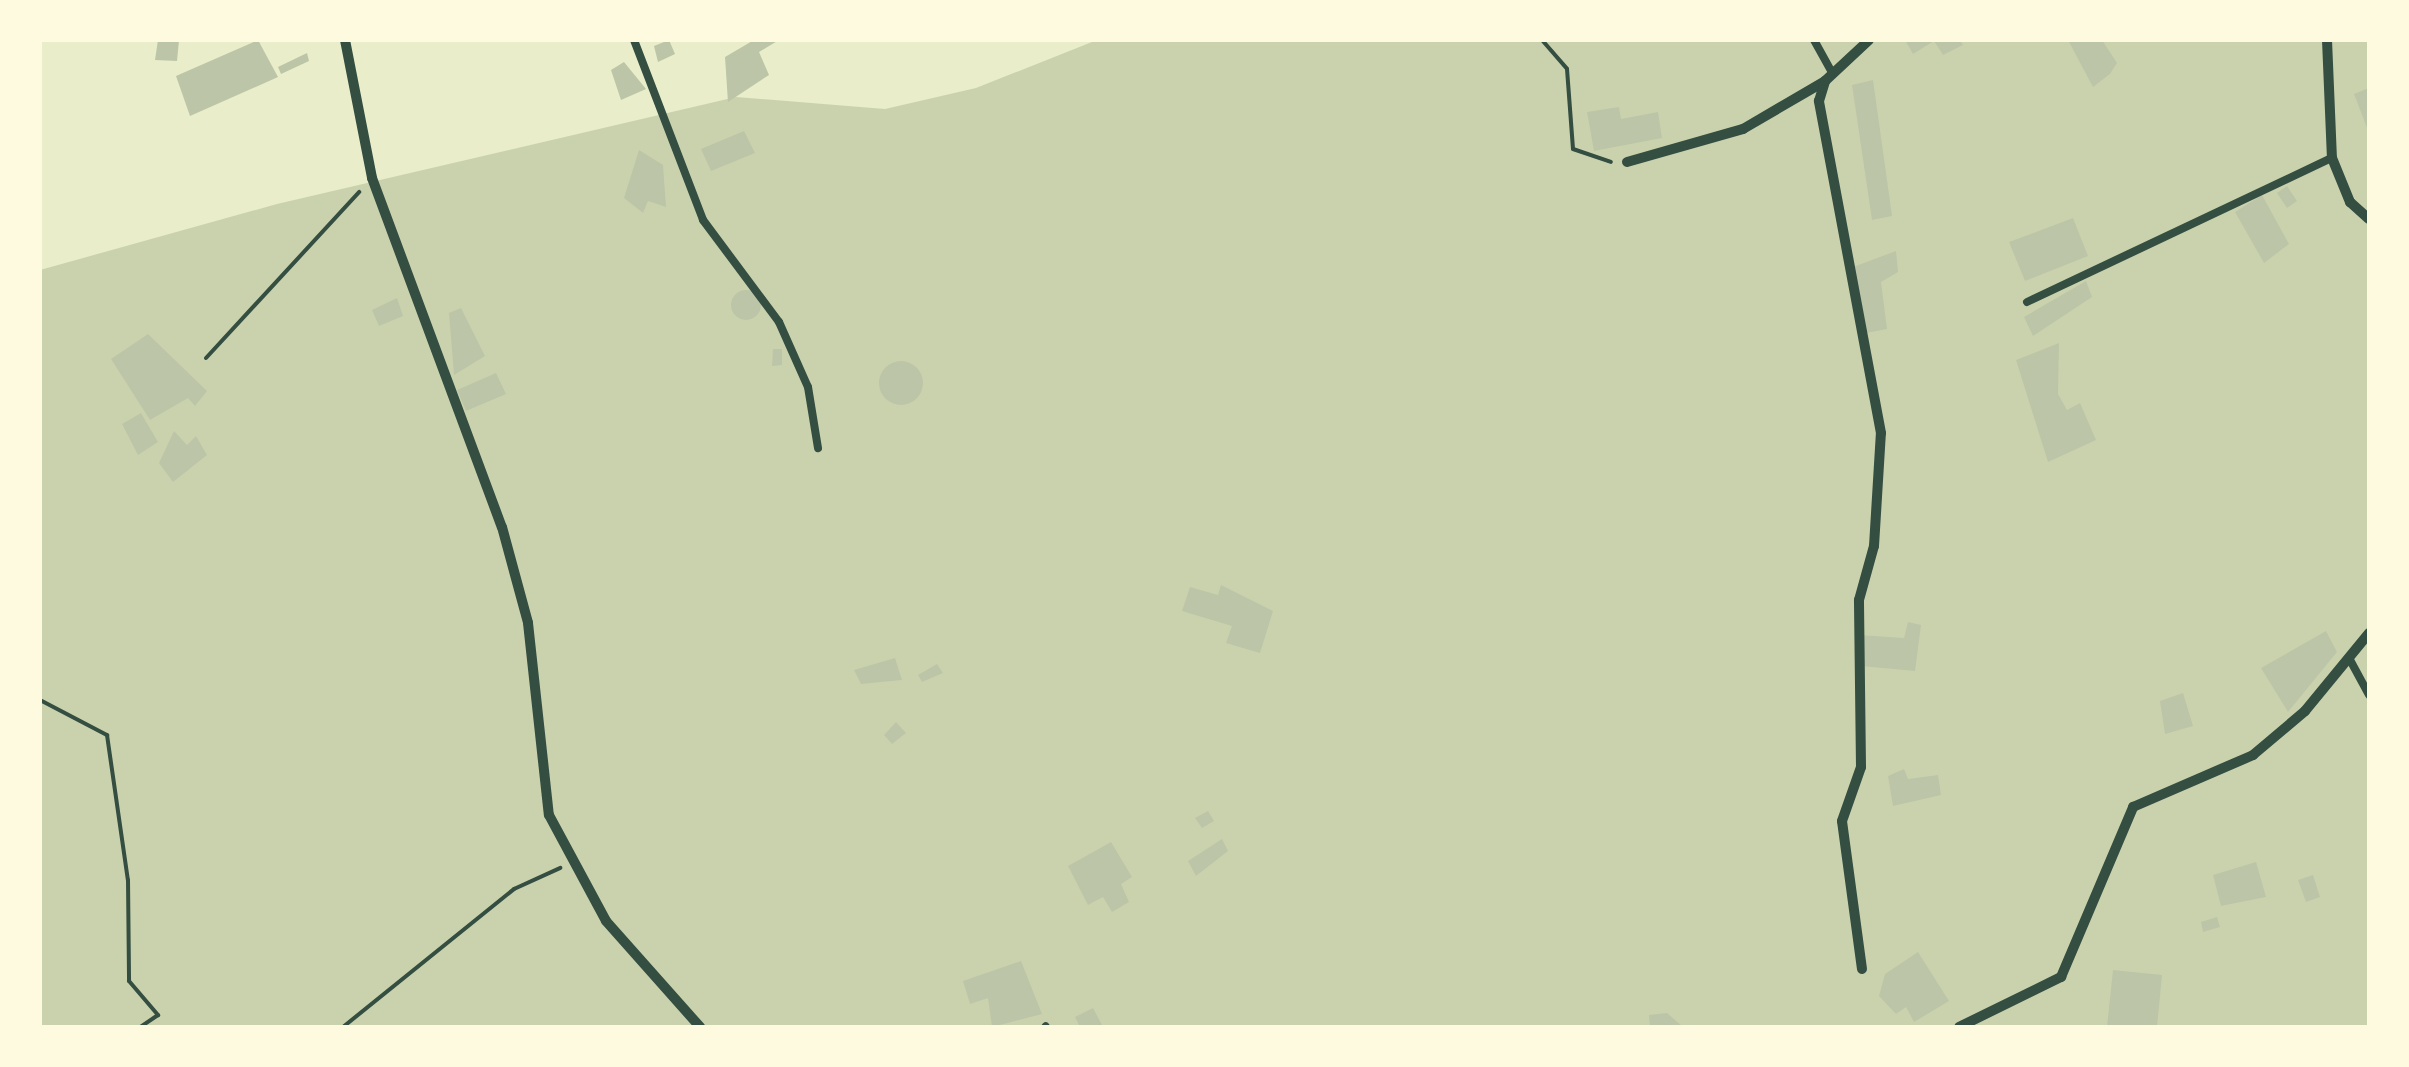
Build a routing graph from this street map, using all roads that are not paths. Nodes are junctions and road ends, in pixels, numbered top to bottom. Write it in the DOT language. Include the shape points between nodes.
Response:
graph roads {
  1 [pos="345,40"];
  2 [pos="634,40"];
  3 [pos="1814,40"];
  4 [pos="1869,40"];
  5 [pos="2327,40"];
  6 [pos="1829,77"];
  7 [pos="2332,158"];
  8 [pos="1627,162"];
  9 [pos="2369,219"];
  10 [pos="2028,302"];
  11 [pos="818,448"];
  12 [pos="2369,633"];
  13 [pos="2349,658"];
  14 [pos="2369,694"];
  15 [pos="1862,969"];
  16 [pos="1975,1024"];
  17 [pos="700,1027"];
  18 [pos="1959,1027"];
  1 -- 17 [label="street" via="372,178 502,527 528,623 549,816 568,864"];
  2 -- 11 [label="lane" via="703,220 779,322 808,386"];
  3 -- 6 [label="lane"];
  4 -- 6 [label="street"];
  5 -- 7 [label="street"];
  6 -- 8 [label="street" via="1742,130"];
  6 -- 15 [label="street" via="1819,101 1881,433 1874,546 1859,600 1860,767 1842,821"];
  7 -- 9 [label="street" via="2350,202"];
  7 -- 10 [label="lane"];
  12 -- 13 [label="street"];
  13 -- 14 [label="lane"];
  13 -- 16 [label="street" via="2253,755 2133,807 2061,977"];
  16 -- 18 [label="street"];
}
